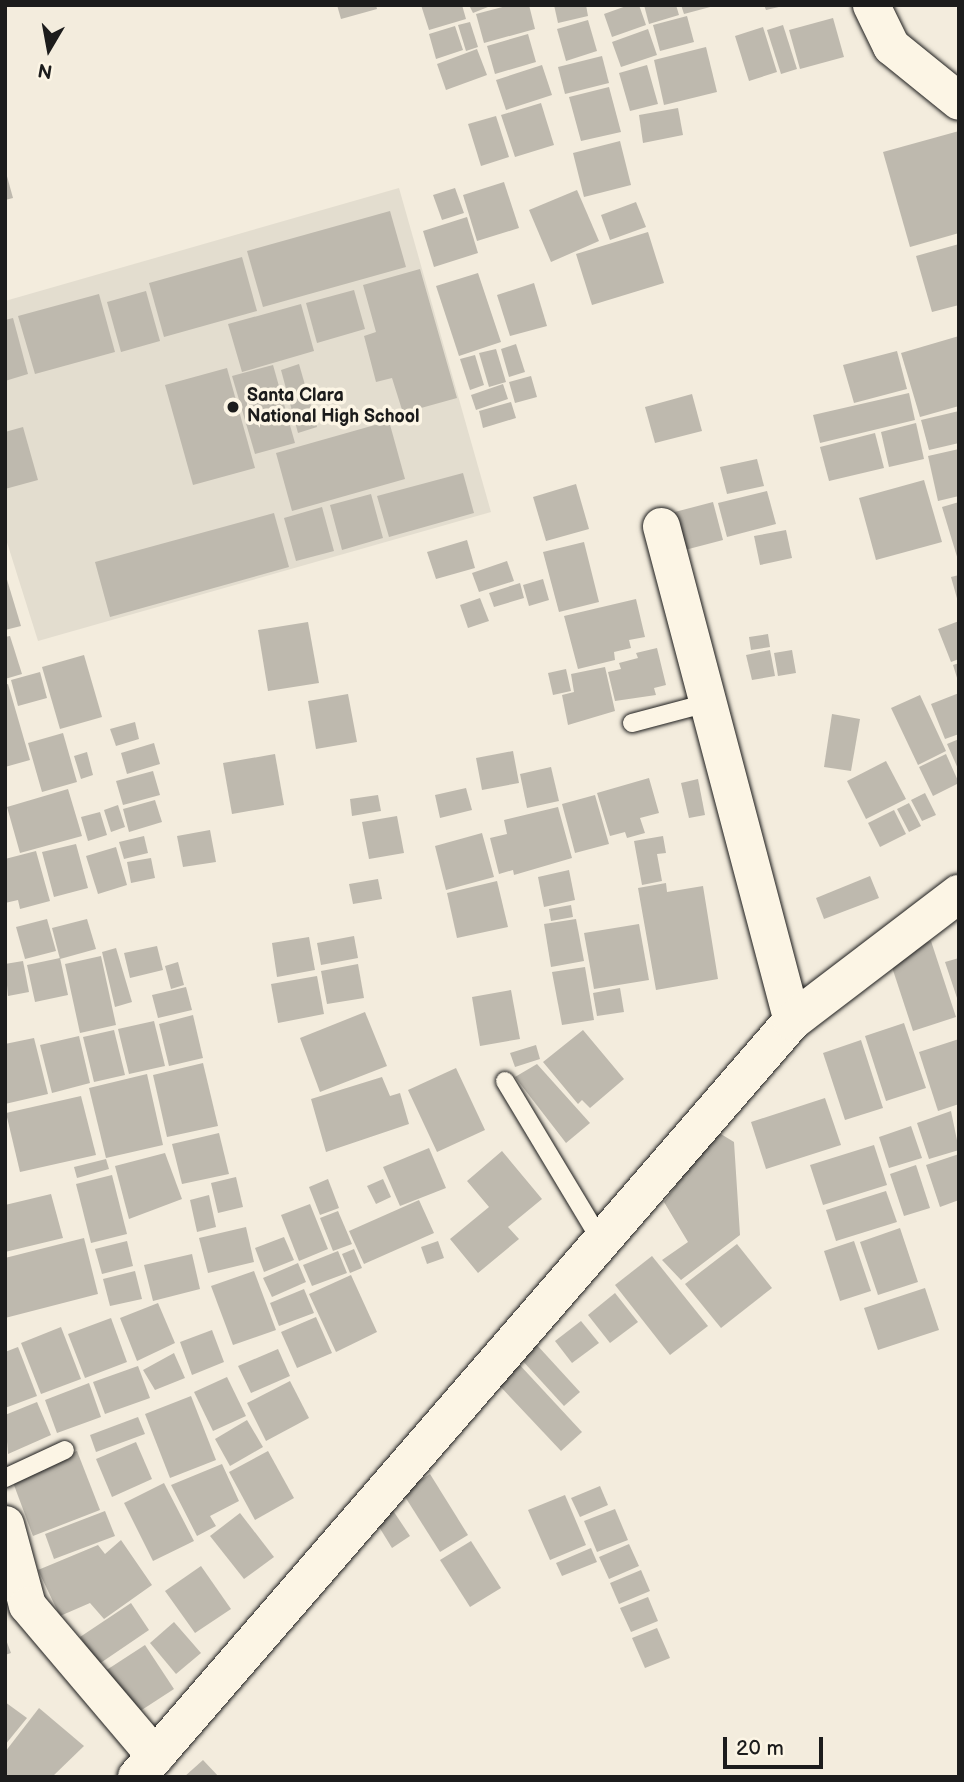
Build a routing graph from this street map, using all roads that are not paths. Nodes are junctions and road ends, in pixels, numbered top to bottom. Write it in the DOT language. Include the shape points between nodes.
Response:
graph roads {
  1 [pos="871,5"];
  2 [pos="959,102"];
  3 [pos="661,526"];
  4 [pos="707,703"];
  5 [pos="632,723"];
  6 [pos="959,894"];
  7 [pos="792,1021"];
  8 [pos="505,1081"];
  9 [pos="600,1239"];
  10 [pos="65,1450"];
  11 [pos="5,1478"];
  12 [pos="5,1524"];
  13 [pos="146,1766"];
  1 -- 2 [label="street" via="891,46"];
  3 -- 4 [label="street"];
  4 -- 5 [label="lane"];
  4 -- 7 [label="street"];
  6 -- 7 [label="main road"];
  7 -- 9 [label="main road"];
  8 -- 9 [label="lane"];
  9 -- 13 [label="main road"];
  10 -- 11 [label="lane"];
  12 -- 13 [label="street" via="27,1605"];
}
